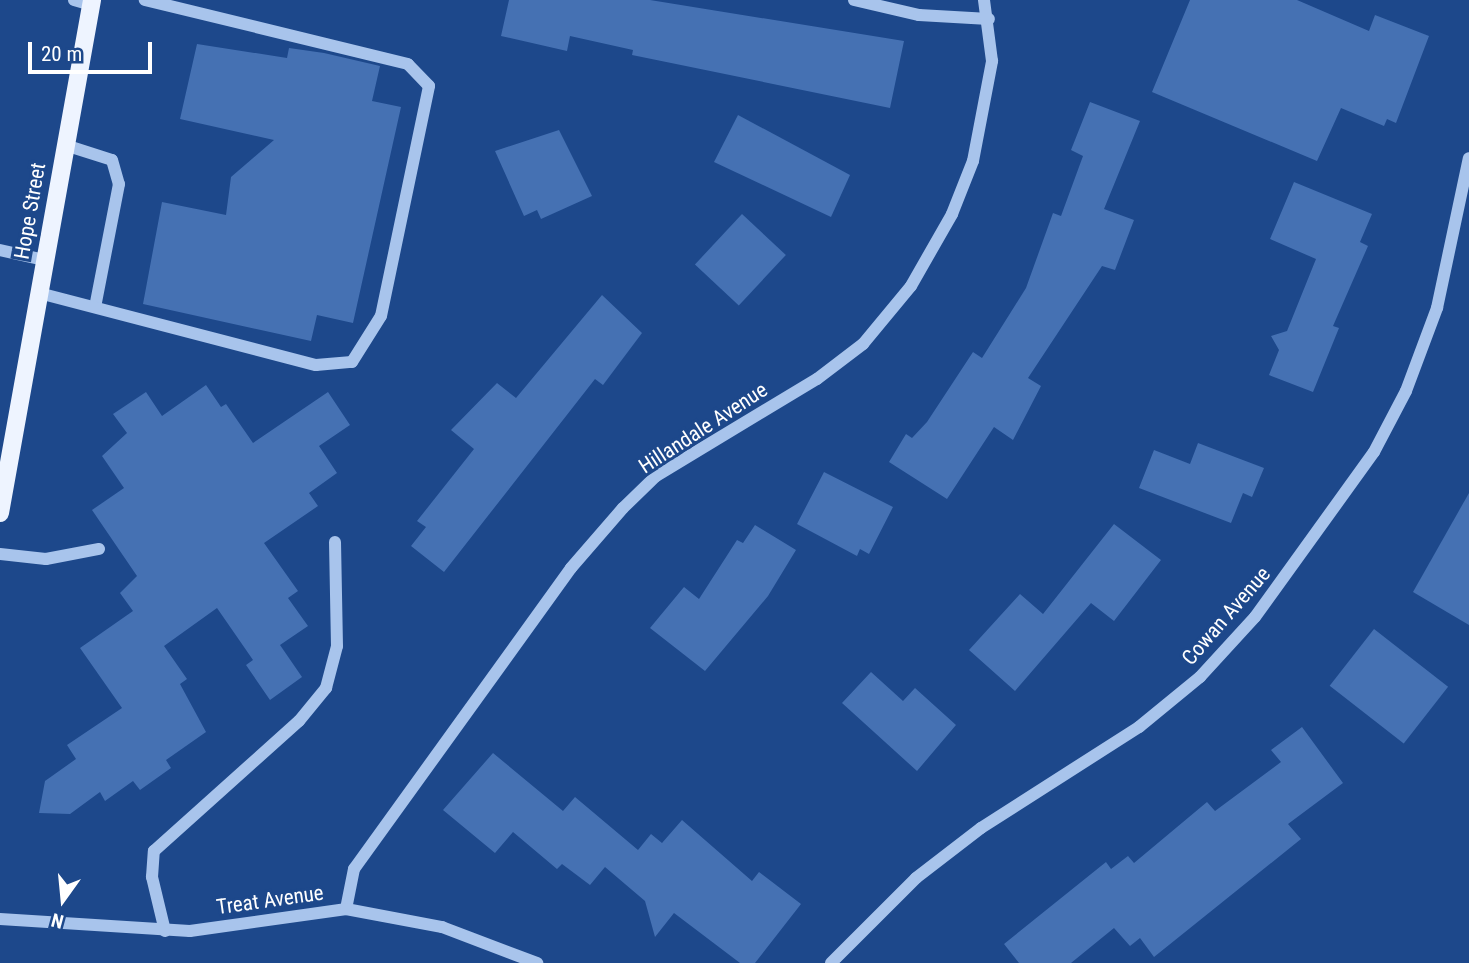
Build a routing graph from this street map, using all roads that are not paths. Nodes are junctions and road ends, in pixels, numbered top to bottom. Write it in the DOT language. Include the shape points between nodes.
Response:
graph roads {
  1 [pos="145,0"];
  2 [pos="854,0"];
  3 [pos="984,0"];
  4 [pos="86,2"];
  5 [pos="989,19"];
  6 [pos="65,145"];
  7 [pos="1469,158"];
  8 [pos="0,250"];
  9 [pos="44,260"];
  10 [pos="39,293"];
  11 [pos="95,307"];
  12 [pos="0,513"];
  13 [pos="335,542"];
  14 [pos="99,549"];
  15 [pos="0,554"];
  16 [pos="346,909"];
  17 [pos="0,919"];
  18 [pos="165,931"];
  19 [pos="537,963"];
  20 [pos="831,963"];
  1 -- 11 [label="street" via="408,64 429,86 381,316 352,362 316,365"];
  2 -- 5 [label="street" via="919,15"];
  3 -- 5 [label="street, Hillandale Avenue"];
  4 -- 6 [label="main road, Hope Street"];
  5 -- 16 [label="street, Hillandale Avenue" via="992,61 973,161 952,214 911,286 863,344 817,380 656,476 623,508 571,568 354,869"];
  6 -- 9 [label="main road, Hope Street"];
  6 -- 11 [label="street" via="112,160 118,184"];
  7 -- 20 [label="street, Cowan Avenue" via="1437,308 1406,391 1366,463 1255,617 1200,677 1139,727 981,828 916,878"];
  8 -- 9 [label="street"];
  9 -- 10 [label="main road, Hope Street"];
  10 -- 11 [label="street"];
  10 -- 12 [label="main road, Hope Street"];
  13 -- 18 [label="street" via="337,646 326,688 299,721 154,851 152,877"];
  14 -- 15 [label="street" via="46,559"];
  16 -- 18 [label="street, Treat Avenue"];
  16 -- 19 [label="street, Treat Avenue" via="442,927"];
  17 -- 18 [label="street, Treat Avenue"];
}
